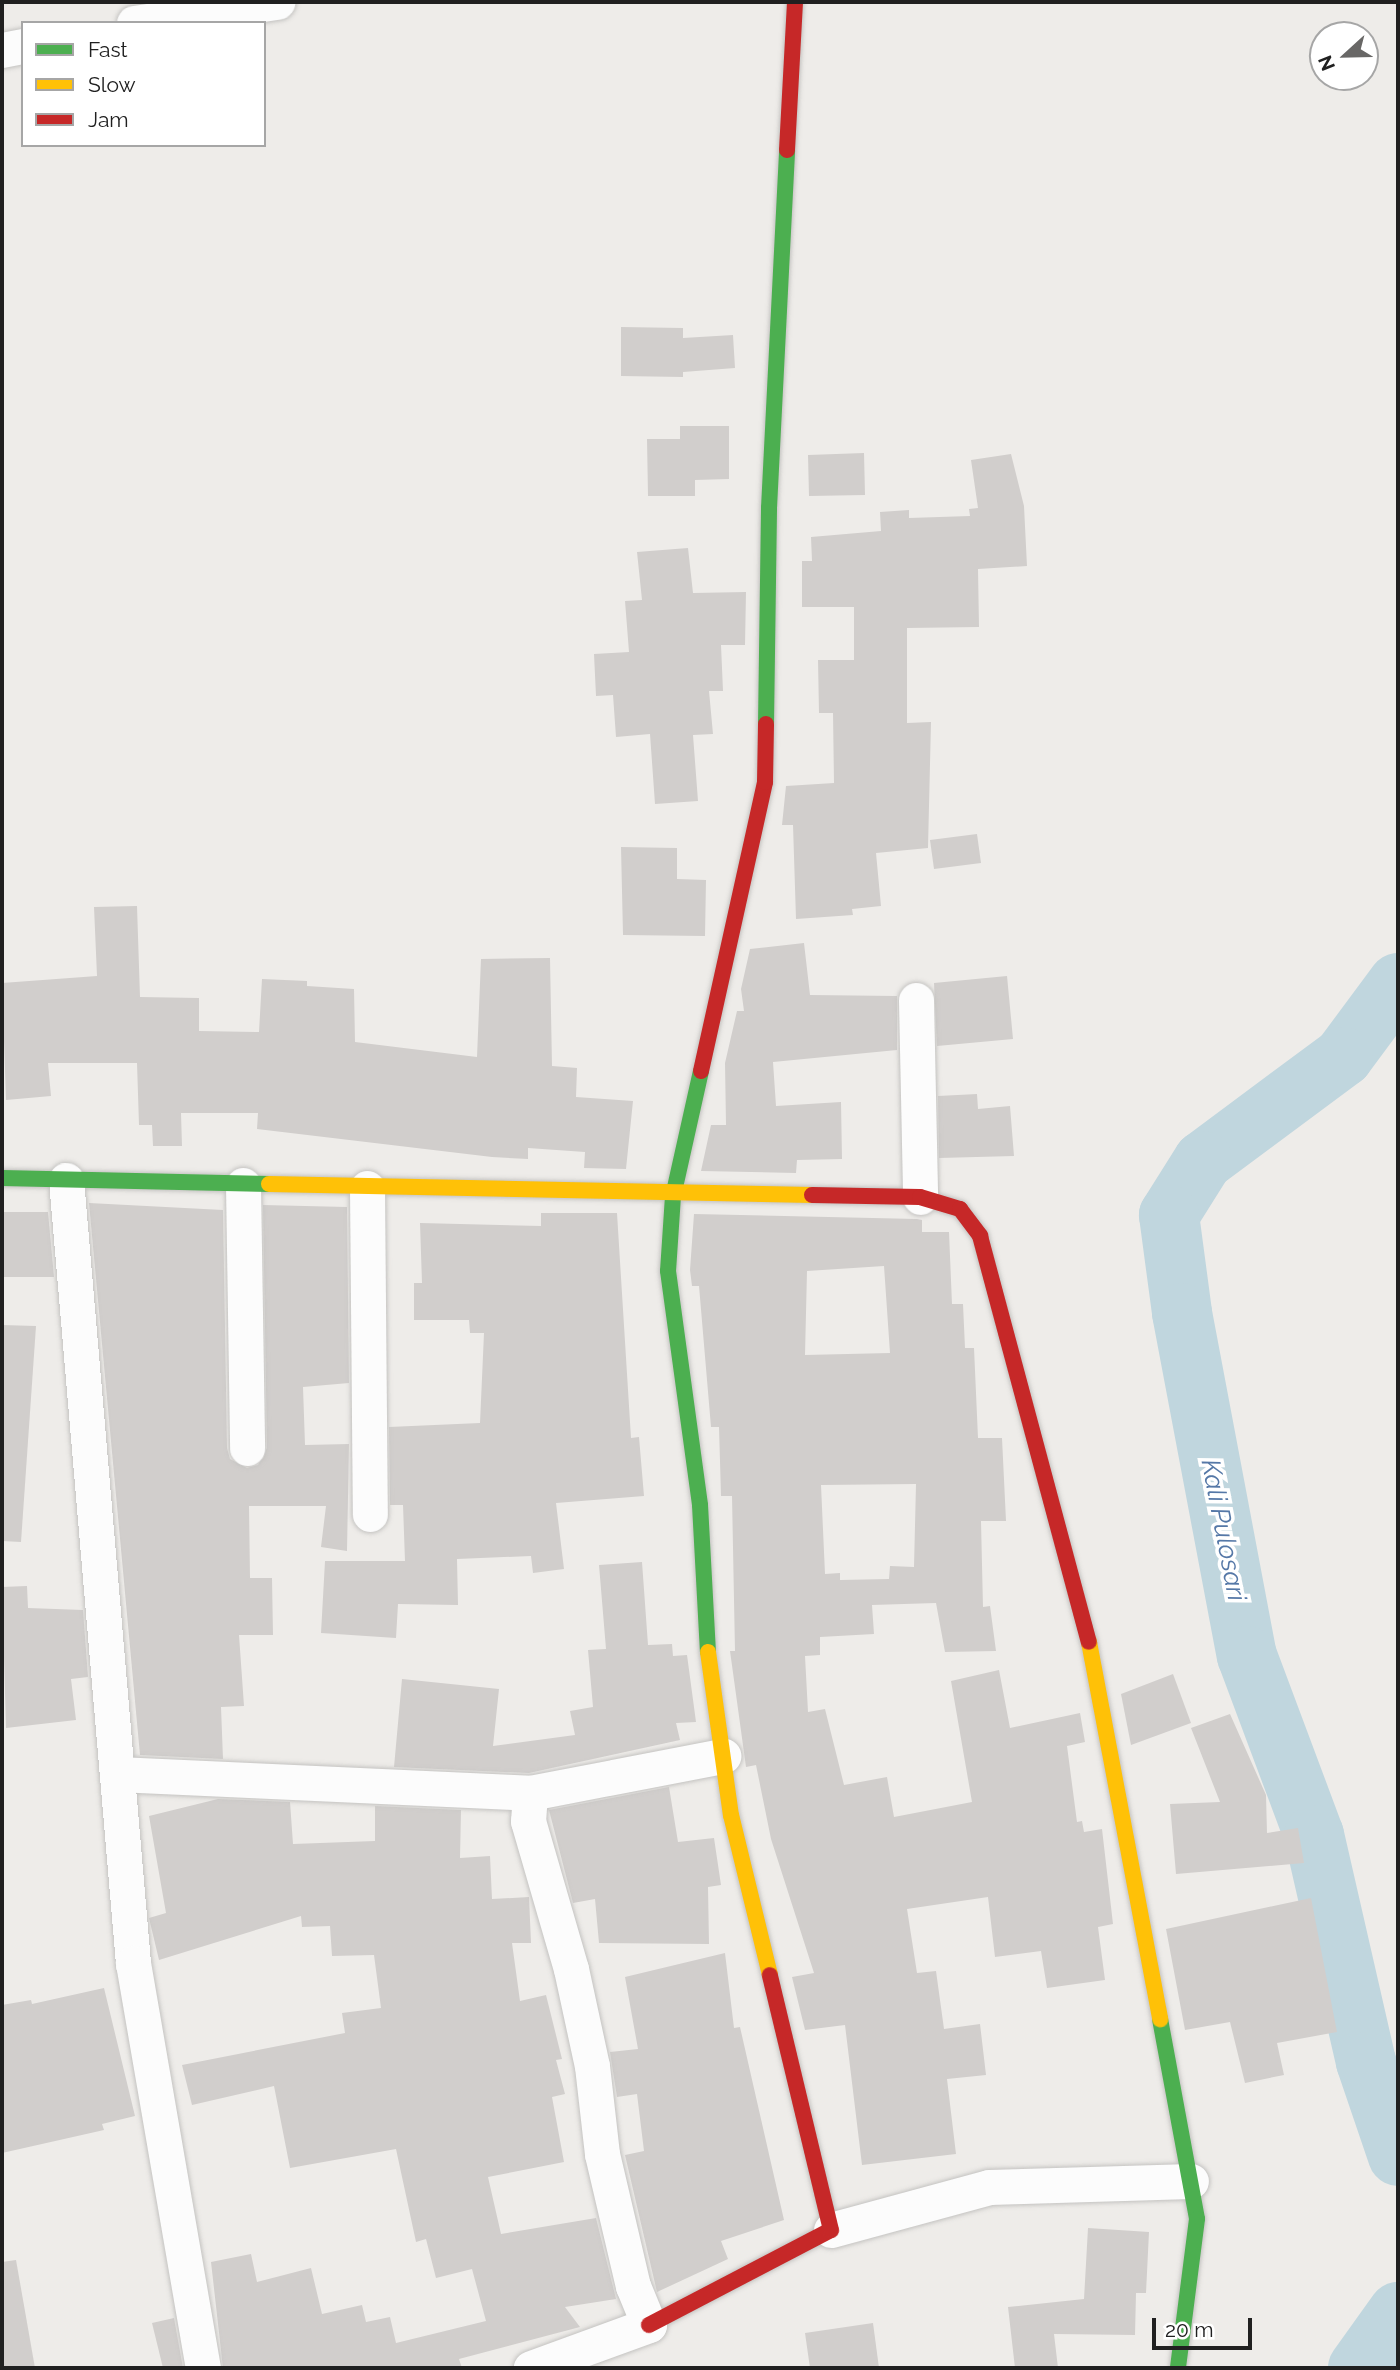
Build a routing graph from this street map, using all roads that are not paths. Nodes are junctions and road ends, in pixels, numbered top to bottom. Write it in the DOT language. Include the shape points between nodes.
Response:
graph roads {
  1 [pos="277,2"];
  2 [pos="795,2"];
  3 [pos="148,21"];
  4 [pos="21,46"];
  5 [pos="2,50"];
  6 [pos="916,1000"];
  7 [pos="2,1178"];
  8 [pos="66,1180"];
  9 [pos="243,1185"];
  10 [pos="367,1188"];
  11 [pos="673,1196"];
  12 [pos="920,1196"];
  13 [pos="247,1448"];
  14 [pos="370,1514"];
  15 [pos="723,1756"];
  16 [pos="117,1774"];
  17 [pos="530,1793"];
  18 [pos="1191,2181"];
  19 [pos="831,2230"];
  20 [pos="649,2325"];
  21 [pos="203,2368"];
  22 [pos="531,2368"];
  23 [pos="1178,2368"];
  1 -- 3 [label="street"];
  2 -- 11 [label="street" via="769,508 765,782"];
  4 -- 5 [label="street"];
  6 -- 12 [label="street"];
  7 -- 8 [label="street"];
  8 -- 9 [label="street"];
  8 -- 16 [label="street"];
  9 -- 10 [label="street"];
  9 -- 13 [label="street"];
  10 -- 11 [label="street"];
  10 -- 14 [label="street"];
  11 -- 12 [label="street"];
  11 -- 15 [label="street" via="668,1271 699,1505 708,1651"];
  12 -- 18 [label="street" via="960,1209 980,1236 1010,1343 1085,1622"];
  15 -- 17 [label="street"];
  15 -- 19 [label="street" via="731,1815"];
  16 -- 17 [label="street"];
  16 -- 21 [label="street" via="133,1963"];
  17 -- 20 [label="street" via="528,1822 568,1957 592,2066 602,2154 633,2287"];
  18 -- 19 [label="street" via="989,2187"];
  18 -- 23 [label="street" via="1197,2218"];
  19 -- 20 [label="street"];
  20 -- 22 [label="street"];
}
